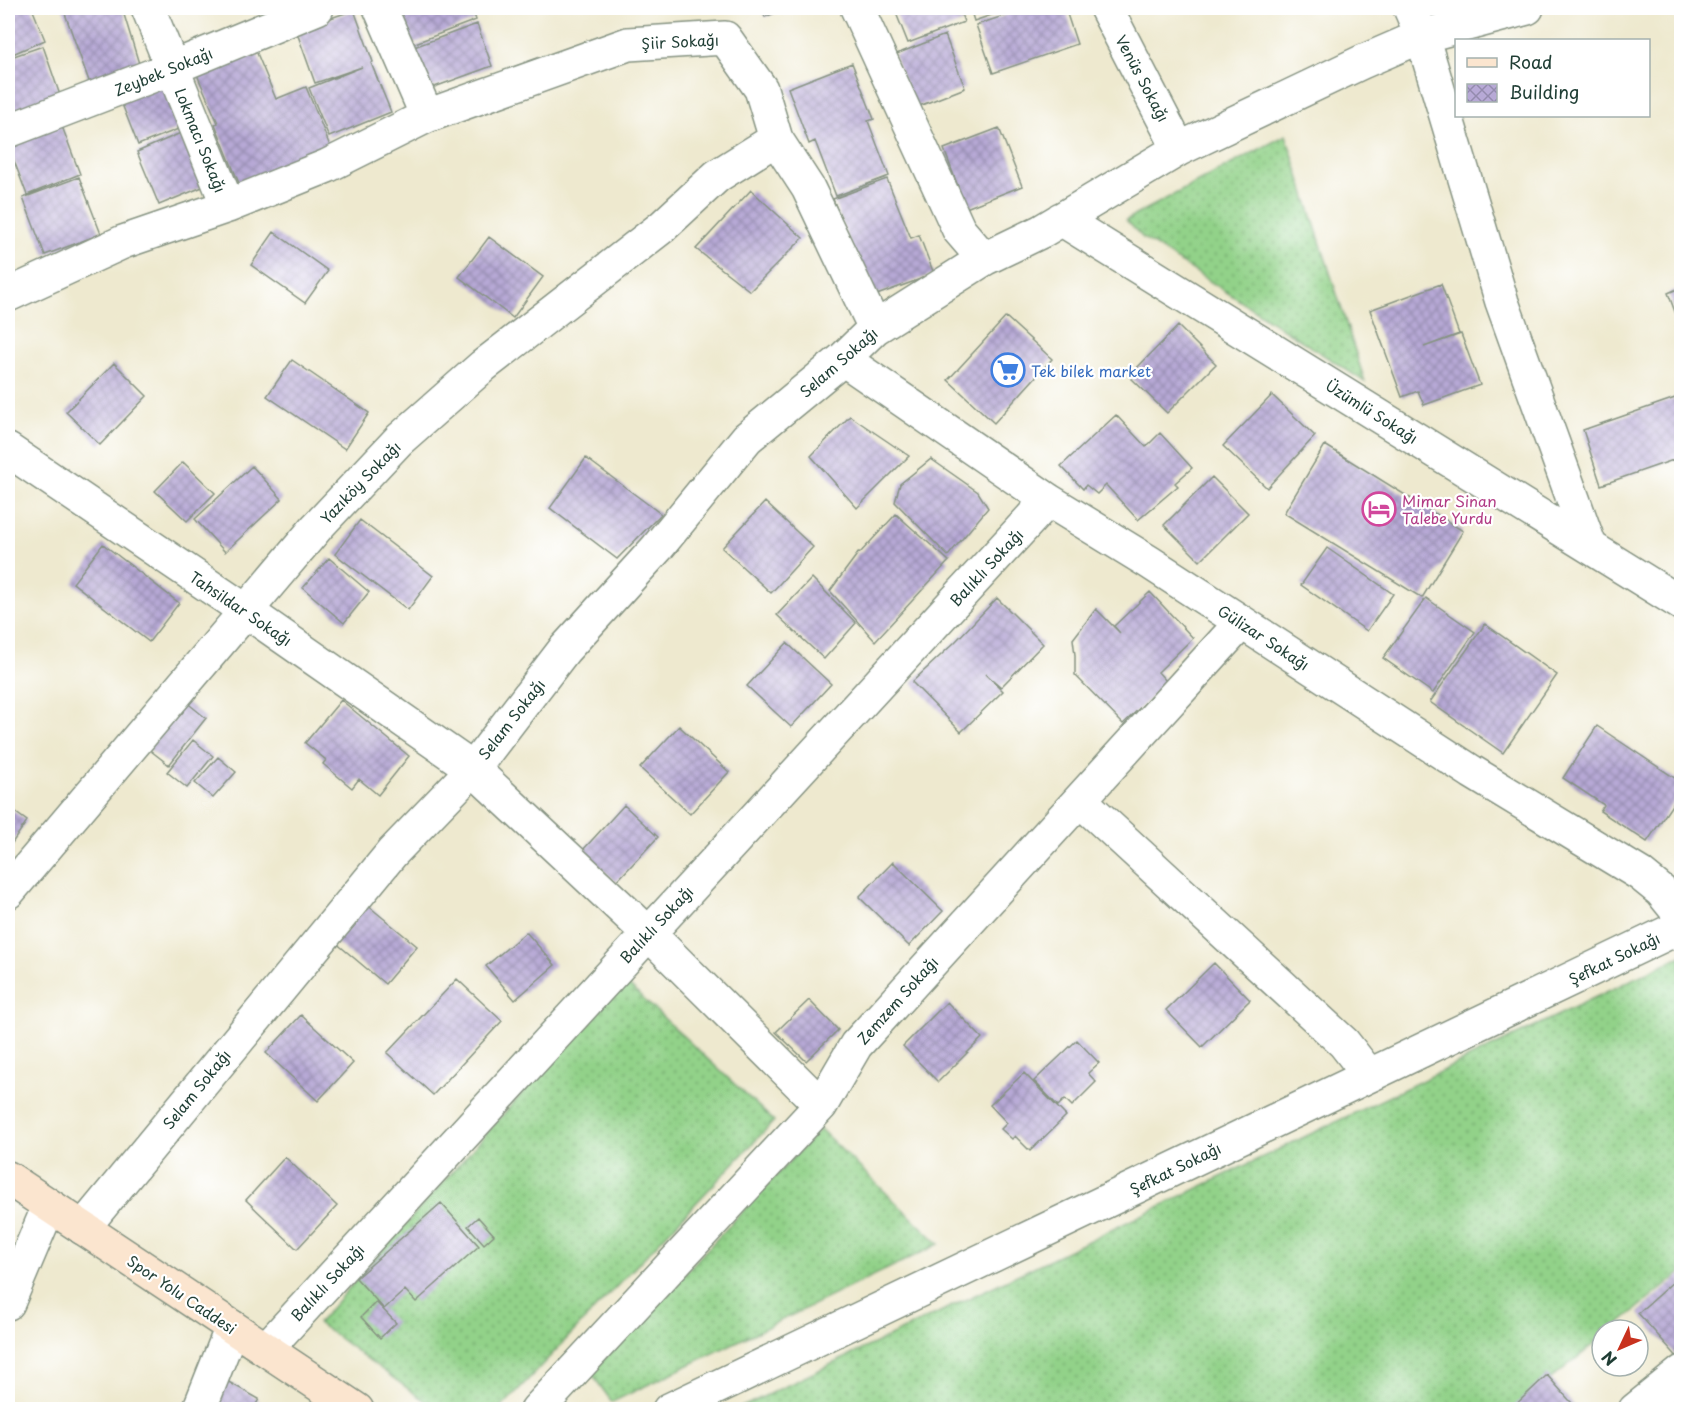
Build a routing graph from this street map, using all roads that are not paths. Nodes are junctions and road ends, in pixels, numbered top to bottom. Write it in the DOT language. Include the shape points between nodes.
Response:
graph roads {
  1 [pos="148,8"];
  2 [pos="317,8"];
  3 [pos="380,8"];
  4 [pos="857,8"];
  5 [pos="1106,8"];
  6 [pos="1527,8"];
  7 [pos="1416,22"];
  8 [pos="172,68"];
  9 [pos="427,116"];
  10 [pos="8,131"];
  11 [pos="776,139"];
  12 [pos="1179,149"];
  13 [pos="228,206"];
  14 [pos="1061,219"];
  15 [pos="984,259"];
  16 [pos="9,286"];
  17 [pos="875,328"];
  18 [pos="843,358"];
  19 [pos="8,450"];
  20 [pos="1048,500"];
  21 [pos="1590,546"];
  22 [pos="1682,603"];
  23 [pos="246,611"];
  24 [pos="1241,623"];
  25 [pos="472,769"];
  26 [pos="1080,800"];
  27 [pos="8,892"];
  28 [pos="1682,917"];
  29 [pos="1682,926"];
  30 [pos="648,933"];
  31 [pos="1369,1075"];
  32 [pos="821,1105"];
  33 [pos="8,1178"];
  34 [pos="49,1206"];
  35 [pos="83,1228"];
  36 [pos="8,1303"];
  37 [pos="232,1327"];
  38 [pos="266,1349"];
  39 [pos="1682,1372"];
  40 [pos="199,1410"];
  41 [pos="357,1410"];
  42 [pos="537,1410"];
  43 [pos="669,1410"];
  44 [pos="1635,1410"];
  1 -- 8 [label="street, Lokmacı Sokağı"];
  2 -- 8 [label="street, Zeybek Sokağı"];
  3 -- 9 [label="street"];
  4 -- 15 [label="street" via="959,230"];
  5 -- 12 [label="street, Venüs Sokağı"];
  6 -- 7 [label="street, Selam Sokağı"];
  7 -- 12 [label="street, Selam Sokağı" via="1362,62"];
  7 -- 21 [label="street" via="1502,303"];
  8 -- 10 [label="street, Zeybek Sokağı"];
  8 -- 13 [label="street, Lokmacı Sokağı"];
  9 -- 11 [label="street, Şiir Sokağı" via="628,44 725,38 761,89"];
  9 -- 13 [label="street" via="327,166"];
  11 -- 17 [label="street, Şiir Sokağı" via="808,188"];
  11 -- 23 [label="street, Yazıköy Sokağı" via="717,176 662,227 483,366 399,440 317,527"];
  12 -- 14 [label="street, Selam Sokağı"];
  13 -- 16 [label="street"];
  14 -- 15 [label="street, Selam Sokağı"];
  14 -- 21 [label="street, Üzümlü Sokağı"];
  15 -- 17 [label="street, Selam Sokağı"];
  17 -- 18 [label="street, Selam Sokağı"];
  18 -- 20 [label="street, Gülizar Sokağı"];
  18 -- 25 [label="street, Selam Sokağı" via="747,438 657,548 564,650"];
  19 -- 23 [label="street, Tahsildar Sokağı"];
  20 -- 24 [label="street, Gülizar Sokağı"];
  20 -- 30 [label="street, Balıklı Sokağı"];
  21 -- 22 [label="street, Üzümlü Sokağı"];
  23 -- 25 [label="street, Tahsildar Sokağı"];
  23 -- 27 [label="street, Yazıköy Sokağı"];
  24 -- 26 [label="street, Zemzem Sokağı"];
  24 -- 28 [label="street, Gülizar Sokağı" via="1472,772 1640,874 1661,891"];
  25 -- 30 [label="street, Tahsildar Sokağı"];
  25 -- 35 [label="street, Selam Sokağı" via="392,853"];
  26 -- 31 [label="street" via="1344,1043"];
  26 -- 32 [label="street, Zemzem Sokağı" via="856,1045"];
  29 -- 31 [label="street, Şefkat Sokağı"];
  30 -- 32 [label="street, Tahsildar Sokağı"];
  30 -- 38 [label="street, Balıklı Sokağı"];
  31 -- 43 [label="street, Şefkat Sokağı"];
  32 -- 42 [label="street, Zemzem Sokağı"];
  33 -- 34 [label="street, Spor Yolu Caddesi"];
  34 -- 35 [label="street, Spor Yolu Caddesi"];
  34 -- 36 [label="street"];
  35 -- 37 [label="street, Spor Yolu Caddesi"];
  37 -- 38 [label="street, Spor Yolu Caddesi"];
  37 -- 40 [label="street"];
  38 -- 41 [label="street, Spor Yolu Caddesi"];
  39 -- 44 [label="street"];
}
